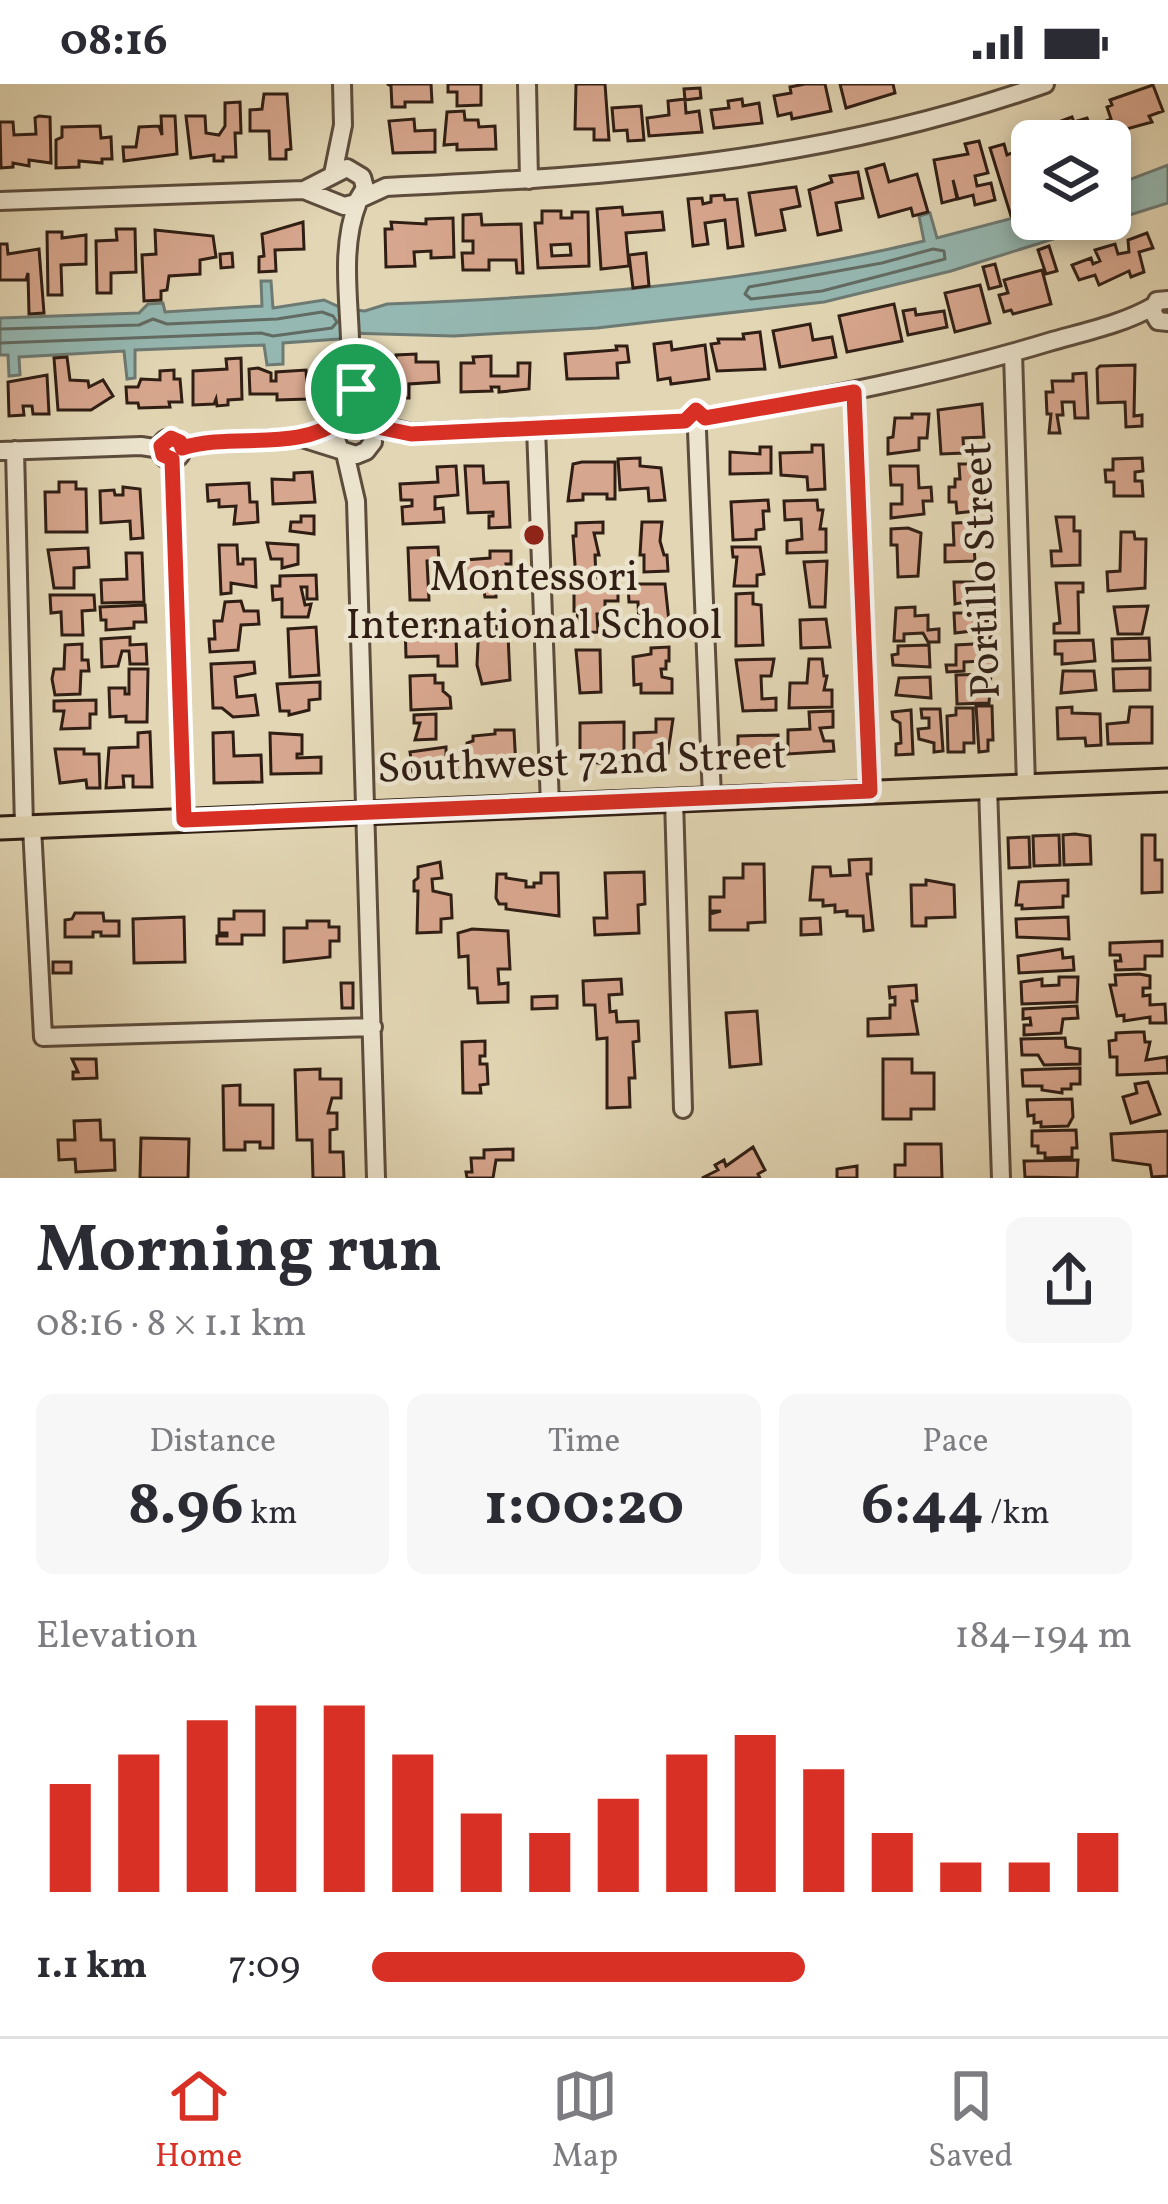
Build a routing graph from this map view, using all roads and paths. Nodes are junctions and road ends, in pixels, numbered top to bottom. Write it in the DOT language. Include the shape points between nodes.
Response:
graph roads {
  1 [pos="342,84"];
  2 [pos="527,84"];
  3 [pos="1045,84"];
  4 [pos="996,92"];
  5 [pos="344,125"];
  6 [pos="359,174"];
  7 [pos="332,175"];
  8 [pos="530,180"];
  9 [pos="386,187"];
  10 [pos="304,190"];
  11 [pos="360,200"];
  12 [pos="0,201"];
  13 [pos="335,201"];
  14 [pos="348,234"];
  15 [pos="1162,318"];
  16 [pos="1013,353"];
  17 [pos="352,380"];
  18 [pos="854,392"];
  19 [pos="366,421"];
  20 [pos="340,422"];
  21 [pos="696,423"];
  22 [pos="536,428"];
  23 [pos="411,434"];
  24 [pos="302,438"];
  25 [pos="7,450"];
  26 [pos="368,450"];
  27 [pos="171,452"];
  28 [pos="342,452"];
  29 [pos="356,501"];
  30 [pos="1168,780"];
  31 [pos="1026,784"];
  32 [pos="988,787"];
  33 [pos="870,791"];
  34 [pos="712,798"];
  35 [pos="674,800"];
  36 [pos="550,805"];
  37 [pos="366,813"];
  38 [pos="184,820"];
  39 [pos="28,827"];
  40 [pos="0,828"];
  41 [pos="373,1027"];
  42 [pos="683,1108"];
  43 [pos="376,1178"];
  44 [pos="1001,1178"];
  1 -- 5 [label="street"];
  2 -- 8 [label="street"];
  3 -- 4 [label="street"];
  4 -- 8 [label="street" via="884,131 765,156"];
  5 -- 6 [label="street"];
  5 -- 7 [label="street"];
  6 -- 7 [label="street" via="347,168"];
  6 -- 9 [label="street"];
  6 -- 11 [label="street"];
  7 -- 10 [label="street"];
  7 -- 13 [label="street" via="327,189"];
  8 -- 9 [label="street"];
  9 -- 11 [label="street"];
  10 -- 12 [label="street"];
  10 -- 13 [label="street"];
  11 -- 13 [label="street"];
  11 -- 14 [label="street"];
  13 -- 14 [label="street"];
  14 -- 17 [label="street"];
  15 -- 16 [label="street" via="1129,318"];
  16 -- 18 [label="street"];
  16 -- 31 [label="street, Portillo Street"];
  17 -- 19 [label="street"];
  17 -- 20 [label="street"];
  18 -- 21 [label="street"];
  18 -- 33 [label="street"];
  19 -- 20 [label="street"];
  19 -- 23 [label="street"];
  19 -- 26 [label="street" via="374,435"];
  20 -- 24 [label="street"];
  20 -- 28 [label="street" via="334,434"];
  21 -- 22 [label="street"];
  21 -- 34 [label="street"];
  22 -- 23 [label="street"];
  22 -- 36 [label="street"];
  23 -- 26 [label="street"];
  24 -- 27 [label="street"];
  24 -- 28 [label="street"];
  25 -- 27 [label="street"];
  25 -- 39 [label="street"];
  26 -- 28 [label="street"];
  26 -- 29 [label="street"];
  27 -- 38 [label="street"];
  28 -- 29 [label="street"];
  29 -- 37 [label="street"];
  30 -- 31 [label="main road, Southwest 72nd Street"];
  31 -- 32 [label="main road, Southwest 72nd Street"];
  32 -- 33 [label="main road, Southwest 72nd Street"];
  32 -- 44 [label="street"];
  33 -- 34 [label="main road, Southwest 72nd Street"];
  34 -- 35 [label="main road, Southwest 72nd Street"];
  35 -- 36 [label="main road, Southwest 72nd Street"];
  35 -- 42 [label="street"];
  36 -- 37 [label="main road, Southwest 72nd Street"];
  37 -- 38 [label="main road, Southwest 72nd Street"];
  37 -- 41 [label="street"];
  38 -- 39 [label="main road, Southwest 72nd Street"];
  39 -- 40 [label="main road, Southwest 72nd Street"];
  39 -- 41 [label="street" via="43,1037"];
  41 -- 43 [label="street"];
}
